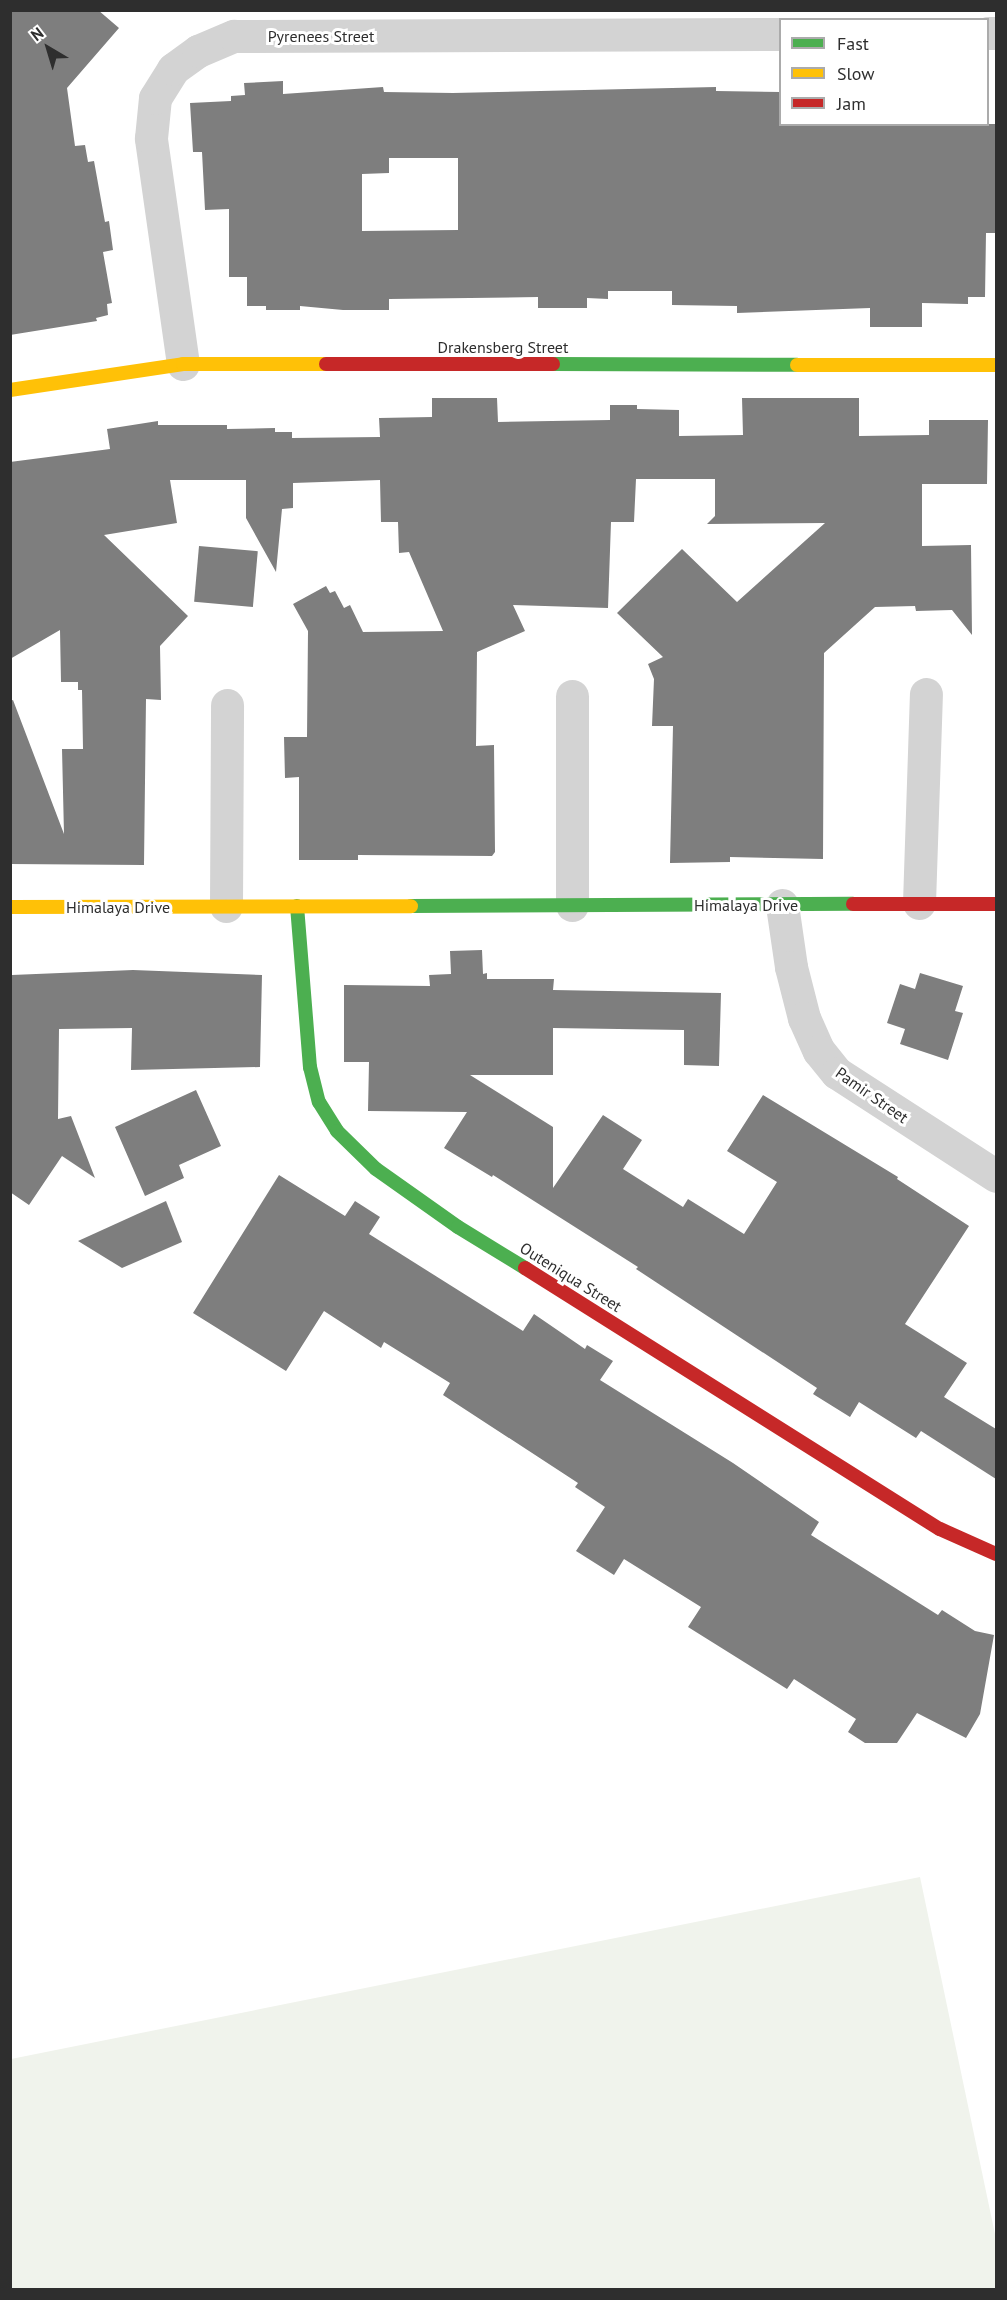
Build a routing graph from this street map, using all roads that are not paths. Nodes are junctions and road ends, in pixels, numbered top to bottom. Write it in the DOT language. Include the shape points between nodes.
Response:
graph roads {
  1 [pos="779,34"];
  2 [pos="183,364"];
  3 [pos="996,365"];
  4 [pos="10,390"];
  5 [pos="926,694"];
  6 [pos="572,696"];
  7 [pos="227,705"];
  8 [pos="919,903"];
  9 [pos="996,904"];
  10 [pos="572,905"];
  11 [pos="782,905"];
  12 [pos="226,906"];
  13 [pos="297,906"];
  14 [pos="10,907"];
  15 [pos="996,1176"];
  16 [pos="996,1554"];
  1 -- 2 [label="street, Pyrenees Street" via="234,36 198,51 173,69 155,98 151,138"];
  2 -- 3 [label="street, Drakensberg Street"];
  2 -- 4 [label="street, Drakensberg Street"];
  5 -- 8 [label="street"];
  6 -- 10 [label="street"];
  7 -- 12 [label="street"];
  8 -- 9 [label="street, Himalaya Drive"];
  8 -- 11 [label="street, Himalaya Drive"];
  10 -- 11 [label="street, Himalaya Drive"];
  10 -- 13 [label="street, Himalaya Drive"];
  11 -- 15 [label="street, Pamir Street" via="791,967 804,1018 819,1051 837,1073"];
  12 -- 13 [label="street, Himalaya Drive"];
  12 -- 14 [label="street, Himalaya Drive"];
  13 -- 16 [label="street, Outeniqua Street" via="310,1067 319,1102 337,1131 376,1169 458,1227 940,1530"];
}
